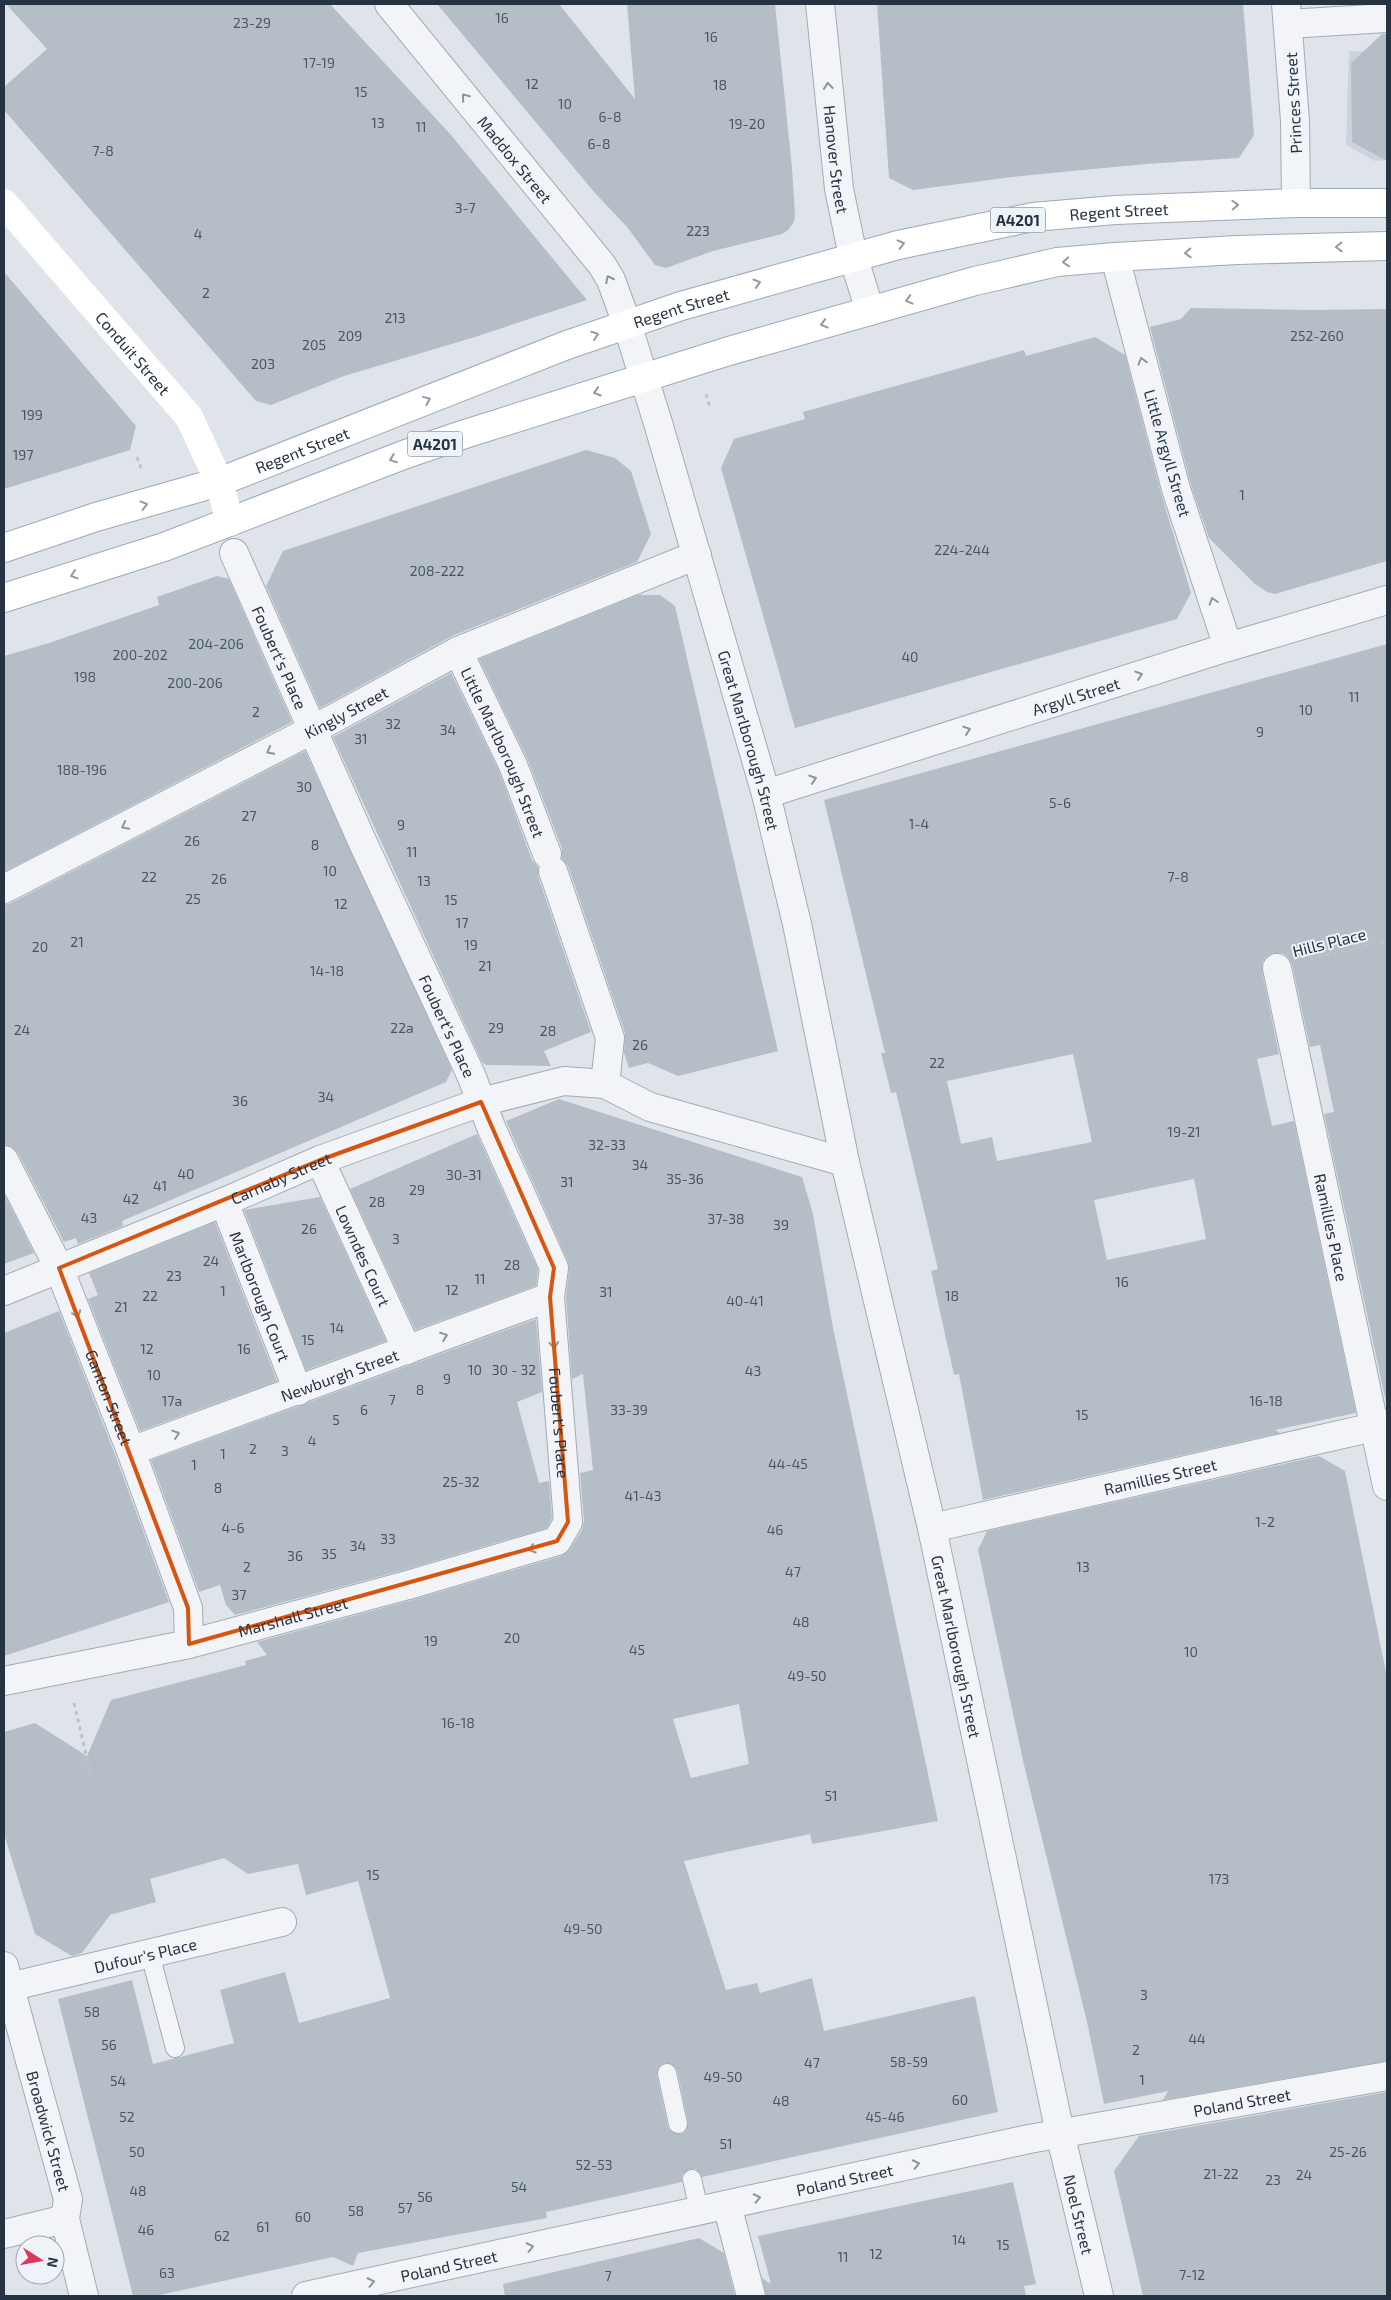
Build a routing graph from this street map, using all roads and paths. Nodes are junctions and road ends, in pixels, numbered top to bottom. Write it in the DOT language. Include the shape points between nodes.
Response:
graph roads {
  1 [pos="389,4"];
  2 [pos="820,4"];
  3 [pos="1287,14"];
  4 [pos="1387,18"];
  5 [pos="1387,202"];
  6 [pos="4,203"];
  7 [pos="1296,203"];
  8 [pos="1387,246"];
  9 [pos="853,256"];
  10 [pos="1115,257"];
  11 [pos="870,311"];
  12 [pos="627,324"];
  13 [pos="644,378"];
  14 [pos="706,393"];
  15 [pos="710,408"];
  16 [pos="219,482"];
  17 [pos="230,522"];
  18 [pos="4,548"];
  19 [pos="234,553"];
  20 [pos="697,555"];
  21 [pos="4,598"];
  22 [pos="1387,600"];
  23 [pos="1228,647"];
  24 [pos="458,651"];
  25 [pos="313,729"];
  26 [pos="766,794"];
  27 [pos="4,889"];
  28 [pos="1387,941"];
  29 [pos="1277,968"];
  30 [pos="605,1084"];
  31 [pos="481,1102"];
  32 [pos="4,1160"];
  33 [pos="320,1160"];
  34 [pos="845,1162"];
  35 [pos="224,1202"];
  36 [pos="59,1268"];
  37 [pos="4,1292"];
  38 [pos="550,1296"];
  39 [pos="407,1350"];
  40 [pos="298,1390"];
  41 [pos="1381,1425"];
  42 [pos="130,1451"];
  43 [pos="1387,1486"];
  44 [pos="568,1522"];
  45 [pos="932,1528"];
  46 [pos="189,1644"];
  47 [pos="4,1681"];
  48 [pos="76,1713"];
  49 [pos="91,1776"];
  50 [pos="282,1922"];
  51 [pos="150,1954"];
  52 [pos="7,1977"];
  53 [pos="175,2048"];
  54 [pos="667,2073"];
  55 [pos="1387,2076"];
  56 [pos="678,2124"];
  57 [pos="1060,2133"];
  58 [pos="692,2180"];
  59 [pos="728,2205"];
  60 [pos="699,2210"];
  61 [pos="65,2219"];
  62 [pos="4,2234"];
  63 [pos="84,2296"];
  64 [pos="306,2296"];
  65 [pos="751,2296"];
  66 [pos="1099,2296"];
  12 -- 1 [label="street, Maddox Street, one-way" via="602,265"];
  9 -- 2 [label="street, Hanover Street, one-way" via="838,189"];
  3 -- 4 [label="street"];
  3 -- 7 [label="street, Princes Street" via="1295,121"];
  5 -- 7 [label="main road, Regent Street / A4201"];
  6 -- 16 [label="main road, Conduit Street" via="189,417"];
  9 -- 7 [label="main road, Regent Street / A4201, one-way" via="949,232 1033,217 1124,209"];
  8 -- 10 [label="main road, A4201, one-way"];
  9 -- 11 [label="street, Hanover Street"];
  12 -- 9 [label="main road, Regent Street / A4201, one-way"];
  10 -- 11 [label="main road, A4201, one-way" via="1057,262"];
  23 -- 10 [label="street, Little Argyll Street, one-way" via="1176,489"];
  11 -- 13 [label="main road, A4201, one-way"];
  12 -- 13 [label="street, Great Marlborough Street"];
  16 -- 12 [label="main road, Regent Street / A4201, one-way" via="567,344"];
  13 -- 17 [label="main road, A4201, one-way" via="406,454"];
  13 -- 20 [label="street, Great Marlborough Street"];
  14 -- 15 [label="path"];
  16 -- 17 [label="main road, Conduit Street"];
  18 -- 16 [label="main road, Regent Street / A4201, one-way" via="96,517"];
  17 -- 21 [label="main road, A4201, one-way" via="164,547"];
  19 -- 25 [label="street, Foubert's Place"];
  20 -- 24 [label="street, Kingly Street"];
  20 -- 26 [label="street, Great Marlborough Street"];
  22 -- 23 [label="street, Argyll Street"];
  26 -- 23 [label="street, Argyll Street, one-way"];
  24 -- 25 [label="street, Kingly Street"];
  24 -- 30 [label="street, Little Marlborough Street" via="513,765 610,1038"];
  25 -- 27 [label="street, Kingly Street, one-way"];
  25 -- 31 [label="street, Foubert's Place"];
  26 -- 34 [label="street, Great Marlborough Street" via="797,924"];
  28 -- 29 [label="path, Hills Place"];
  29 -- 41 [label="street, Ramillies Place"];
  30 -- 31 [label="street, Carnaby Street" via="564,1081"];
  30 -- 34 [label="street" via="650,1107"];
  31 -- 33 [label="street, Carnaby Street"];
  31 -- 38 [label="street, Foubert's Place" via="554,1268"];
  32 -- 36 [label="street, Ganton Street"];
  33 -- 35 [label="street, Carnaby Street"];
  33 -- 39 [label="street, Lowndes Court"];
  34 -- 45 [label="street, Great Marlborough Street"];
  35 -- 36 [label="street, Carnaby Street"];
  35 -- 40 [label="street, Marlborough Court"];
  36 -- 37 [label="street, Carnaby Street"];
  36 -- 42 [label="street, Ganton Street, one-way"];
  39 -- 38 [label="street, Newburgh Street, one-way"];
  38 -- 44 [label="street, Foubert's Place, one-way"];
  39 -- 40 [label="street, Newburgh Street"];
  42 -- 40 [label="street, Newburgh Street, one-way"];
  41 -- 43 [label="street, Ramillies Place"];
  41 -- 45 [label="street, Ramillies Street"];
  42 -- 46 [label="street, Ganton Street" via="188,1608"];
  44 -- 46 [label="street, Marshall Street, one-way" via="557,1541 408,1586"];
  45 -- 57 [label="street, Great Marlborough Street"];
  46 -- 47 [label="street, Marshall Street"];
  48 -- 49 [label="path"];
  50 -- 51 [label="street, Dufour's Place"];
  51 -- 52 [label="street, Dufour's Place"];
  51 -- 53 [label="lane"];
  52 -- 61 [label="street, Broadwick Street" via="68,2199"];
  54 -- 56 [label="lane"];
  55 -- 57 [label="street, Poland Street"];
  59 -- 57 [label="street, Poland Street, one-way"];
  57 -- 66 [label="street, Noel Street"];
  58 -- 60 [label="lane"];
  59 -- 60 [label="street, Poland Street"];
  59 -- 65 [label="street"];
  64 -- 60 [label="street, Poland Street, one-way"];
  61 -- 62 [label="street"];
  61 -- 63 [label="street, Broadwick Street"];
}
